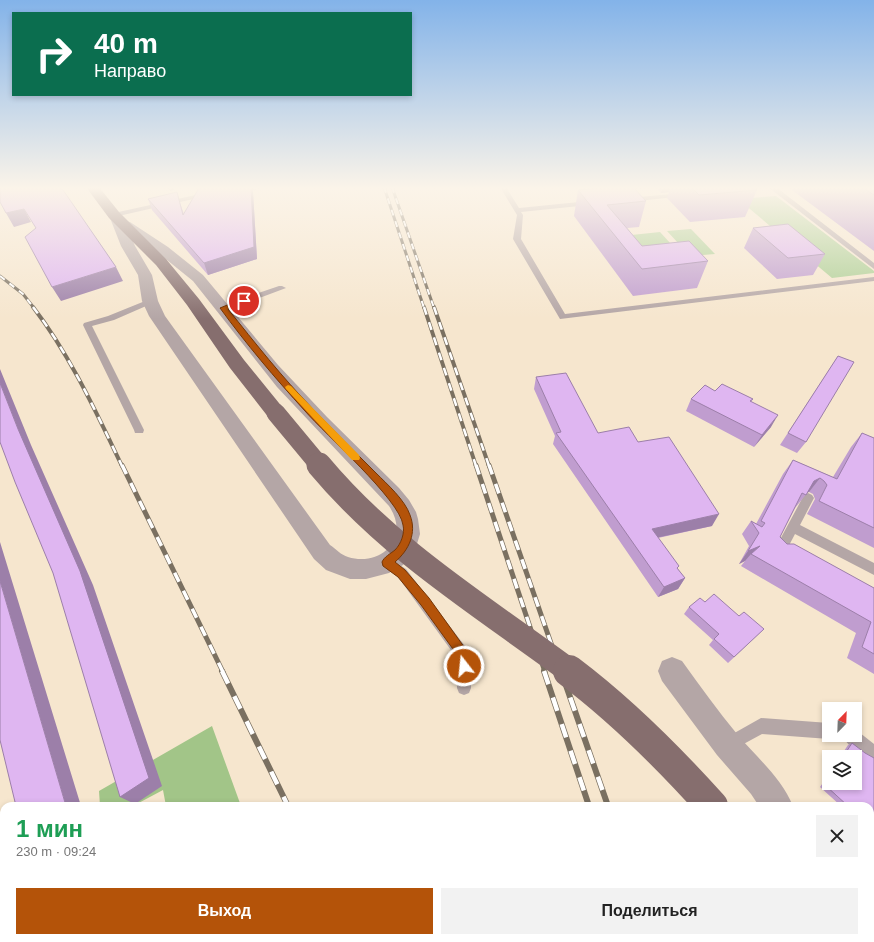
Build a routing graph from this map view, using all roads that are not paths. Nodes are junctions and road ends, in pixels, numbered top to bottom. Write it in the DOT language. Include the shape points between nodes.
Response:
graph roads {
  1 [pos="122,231"];
  2 [pos="130,231"];
  3 [pos="136,231"];
  4 [pos="518,231"];
  5 [pos="827,231"];
  6 [pos="874,267"];
  7 [pos="874,279"];
  8 [pos="282,288"];
  9 [pos="150,301"];
  10 [pos="224,308"];
  11 [pos="139,430"];
  12 [pos="808,498"];
  13 [pos="793,527"];
  14 [pos="780,550"];
  15 [pos="387,562"];
  16 [pos="874,569"];
  17 [pos="672,671"];
  18 [pos="464,688"];
  19 [pos="822,730"];
  20 [pos="859,742"];
  21 [pos="727,745"];
  22 [pos="874,754"];
  23 [pos="708,802"];
  24 [pos="774,802"];
  1 -- 9 [label="street" via="145,275"];
  2 -- 23 [label="main road, bridge" via="161,262 193,302 236,364 356,508 436,574 598,694 643,733"];
  3 -- 10 [label="street" via="198,279"];
  4 -- 7 [label="lane" via="517,239 563,318 585,313"];
  5 -- 6 [label="lane"];
  8 -- 10 [label="lane"];
  9 -- 11 [label="lane" via="111,318 87,325"];
  9 -- 15 [label="street" via="157,316 326,558 339,566 354,570 376,567"];
  10 -- 15 [label="street" via="308,410 390,494 405,514 409,526 407,540 399,552"];
  12 -- 13 [label="lane"];
  13 -- 14 [label="lane"];
  13 -- 16 [label="lane"];
  15 -- 18 [label="lane" via="402,573 463,655"];
  17 -- 21 [label="street"];
  19 -- 21 [label="lane" via="761,726"];
  20 -- 22 [label="lane"];
  21 -- 24 [label="street" via="762,783"];
}
